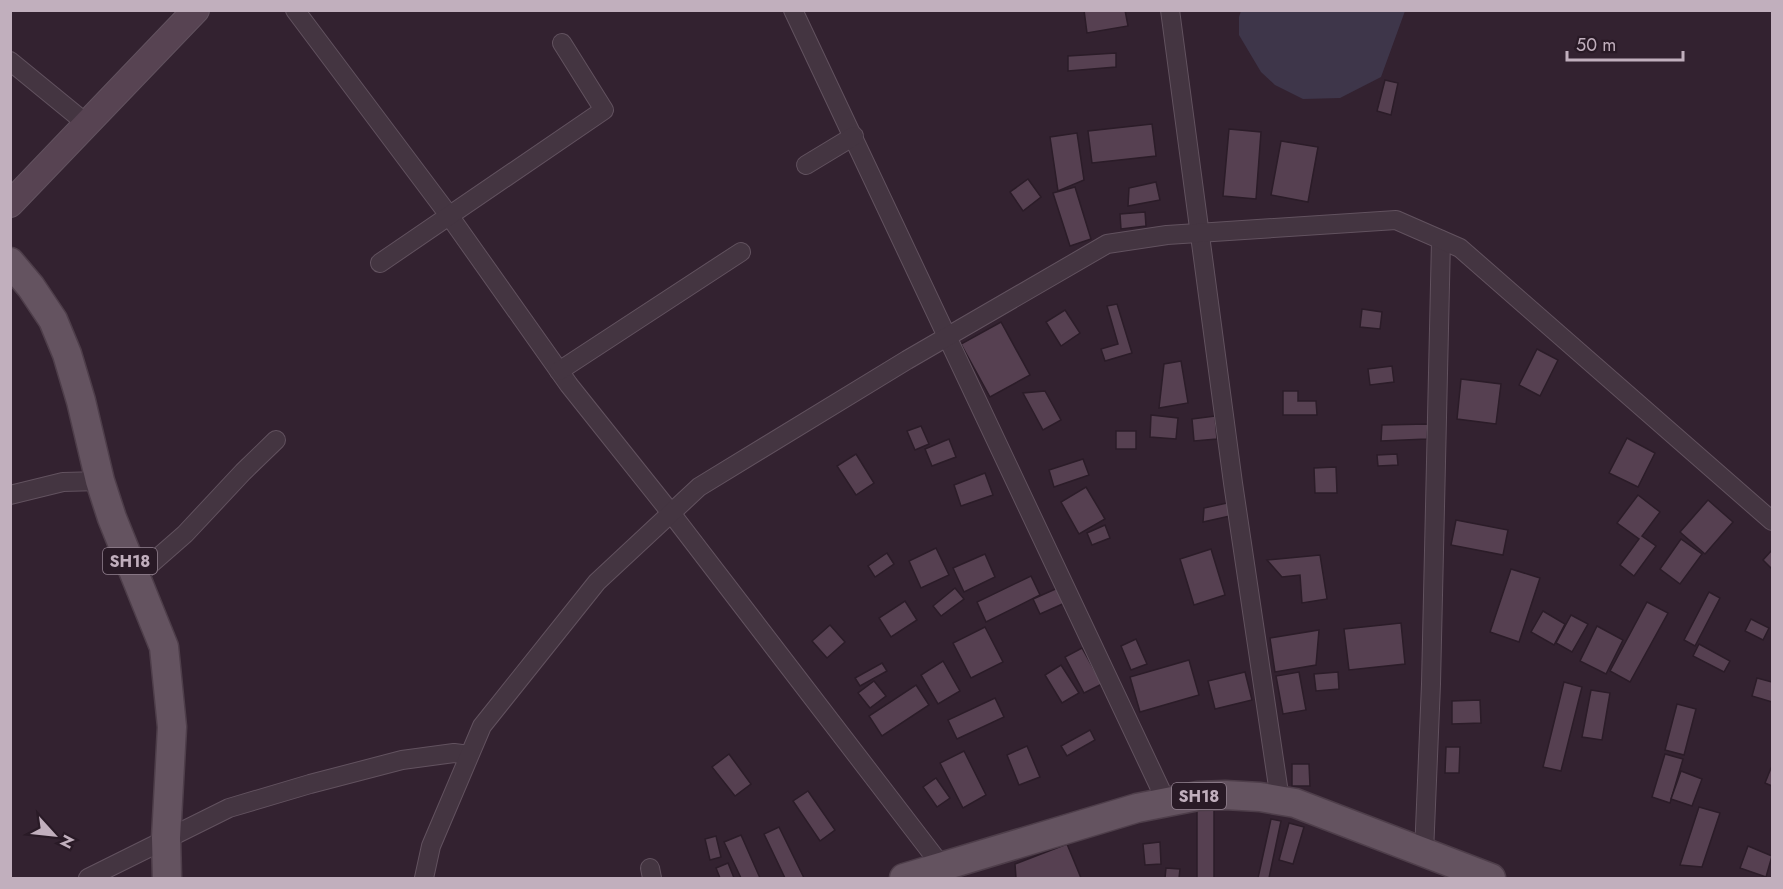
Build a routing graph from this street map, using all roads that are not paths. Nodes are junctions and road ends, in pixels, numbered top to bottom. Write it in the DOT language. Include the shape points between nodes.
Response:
graph roads {
  1 [pos="196,10"];
  2 [pos="295,10"];
  3 [pos="793,10"];
  4 [pos="1170,10"];
  5 [pos="562,43"];
  6 [pos="10,61"];
  7 [pos="87,124"];
  8 [pos="854,136"];
  9 [pos="806,165"];
  10 [pos="10,204"];
  11 [pos="448,214"];
  12 [pos="1200,232"];
  13 [pos="1441,240"];
  14 [pos="741,252"];
  15 [pos="10,262"];
  16 [pos="380,263"];
  17 [pos="948,336"];
  18 [pos="559,371"];
  19 [pos="276,440"];
  20 [pos="100,481"];
  21 [pos="10,495"];
  22 [pos="671,513"];
  23 [pos="1773,521"];
  24 [pos="136,576"];
  25 [pos="469,755"];
  26 [pos="1280,800"];
  27 [pos="1166,801"];
  28 [pos="166,838"];
  29 [pos="1425,853"];
  30 [pos="946,873"];
  31 [pos="88,879"];
  32 [pos="167,879"];
  33 [pos="424,879"];
  34 [pos="904,879"];
  35 [pos="1491,879"];
  1 -- 7 [label="street"];
  2 -- 11 [label="street"];
  3 -- 8 [label="street"];
  4 -- 12 [label="street"];
  5 -- 11 [label="street" via="604,110"];
  6 -- 7 [label="street"];
  7 -- 10 [label="street"];
  8 -- 9 [label="street"];
  8 -- 17 [label="street"];
  11 -- 16 [label="street"];
  11 -- 18 [label="street"];
  12 -- 13 [label="street" via="1396,220"];
  12 -- 17 [label="street" via="1107,244"];
  12 -- 26 [label="street"];
  13 -- 23 [label="street" via="1460,248"];
  13 -- 29 [label="street"];
  14 -- 18 [label="street"];
  15 -- 20 [label="main road, SH18" via="53,320 67,354"];
  17 -- 22 [label="street" via="699,487"];
  17 -- 27 [label="street"];
  18 -- 22 [label="street"];
  19 -- 24 [label="street" via="185,534"];
  20 -- 21 [label="street" via="63,482"];
  20 -- 24 [label="main road, SH18"];
  22 -- 25 [label="street" via="597,582 482,726"];
  22 -- 30 [label="street"];
  24 -- 28 [label="main road, SH18" via="164,647 169,684 172,727"];
  25 -- 28 [label="street" via="454,753 402,760 310,784 228,808"];
  25 -- 33 [label="street" via="431,846"];
  26 -- 27 [label="main road, SH18" via="1226,795"];
  26 -- 29 [label="main road, SH18" via="1317,810"];
  27 -- 30 [label="main road, SH18" via="1137,807"];
  28 -- 31 [label="street"];
  28 -- 32 [label="main road, SH18"];
  29 -- 35 [label="main road, SH18"];
  30 -- 34 [label="main road, SH18"];
}
